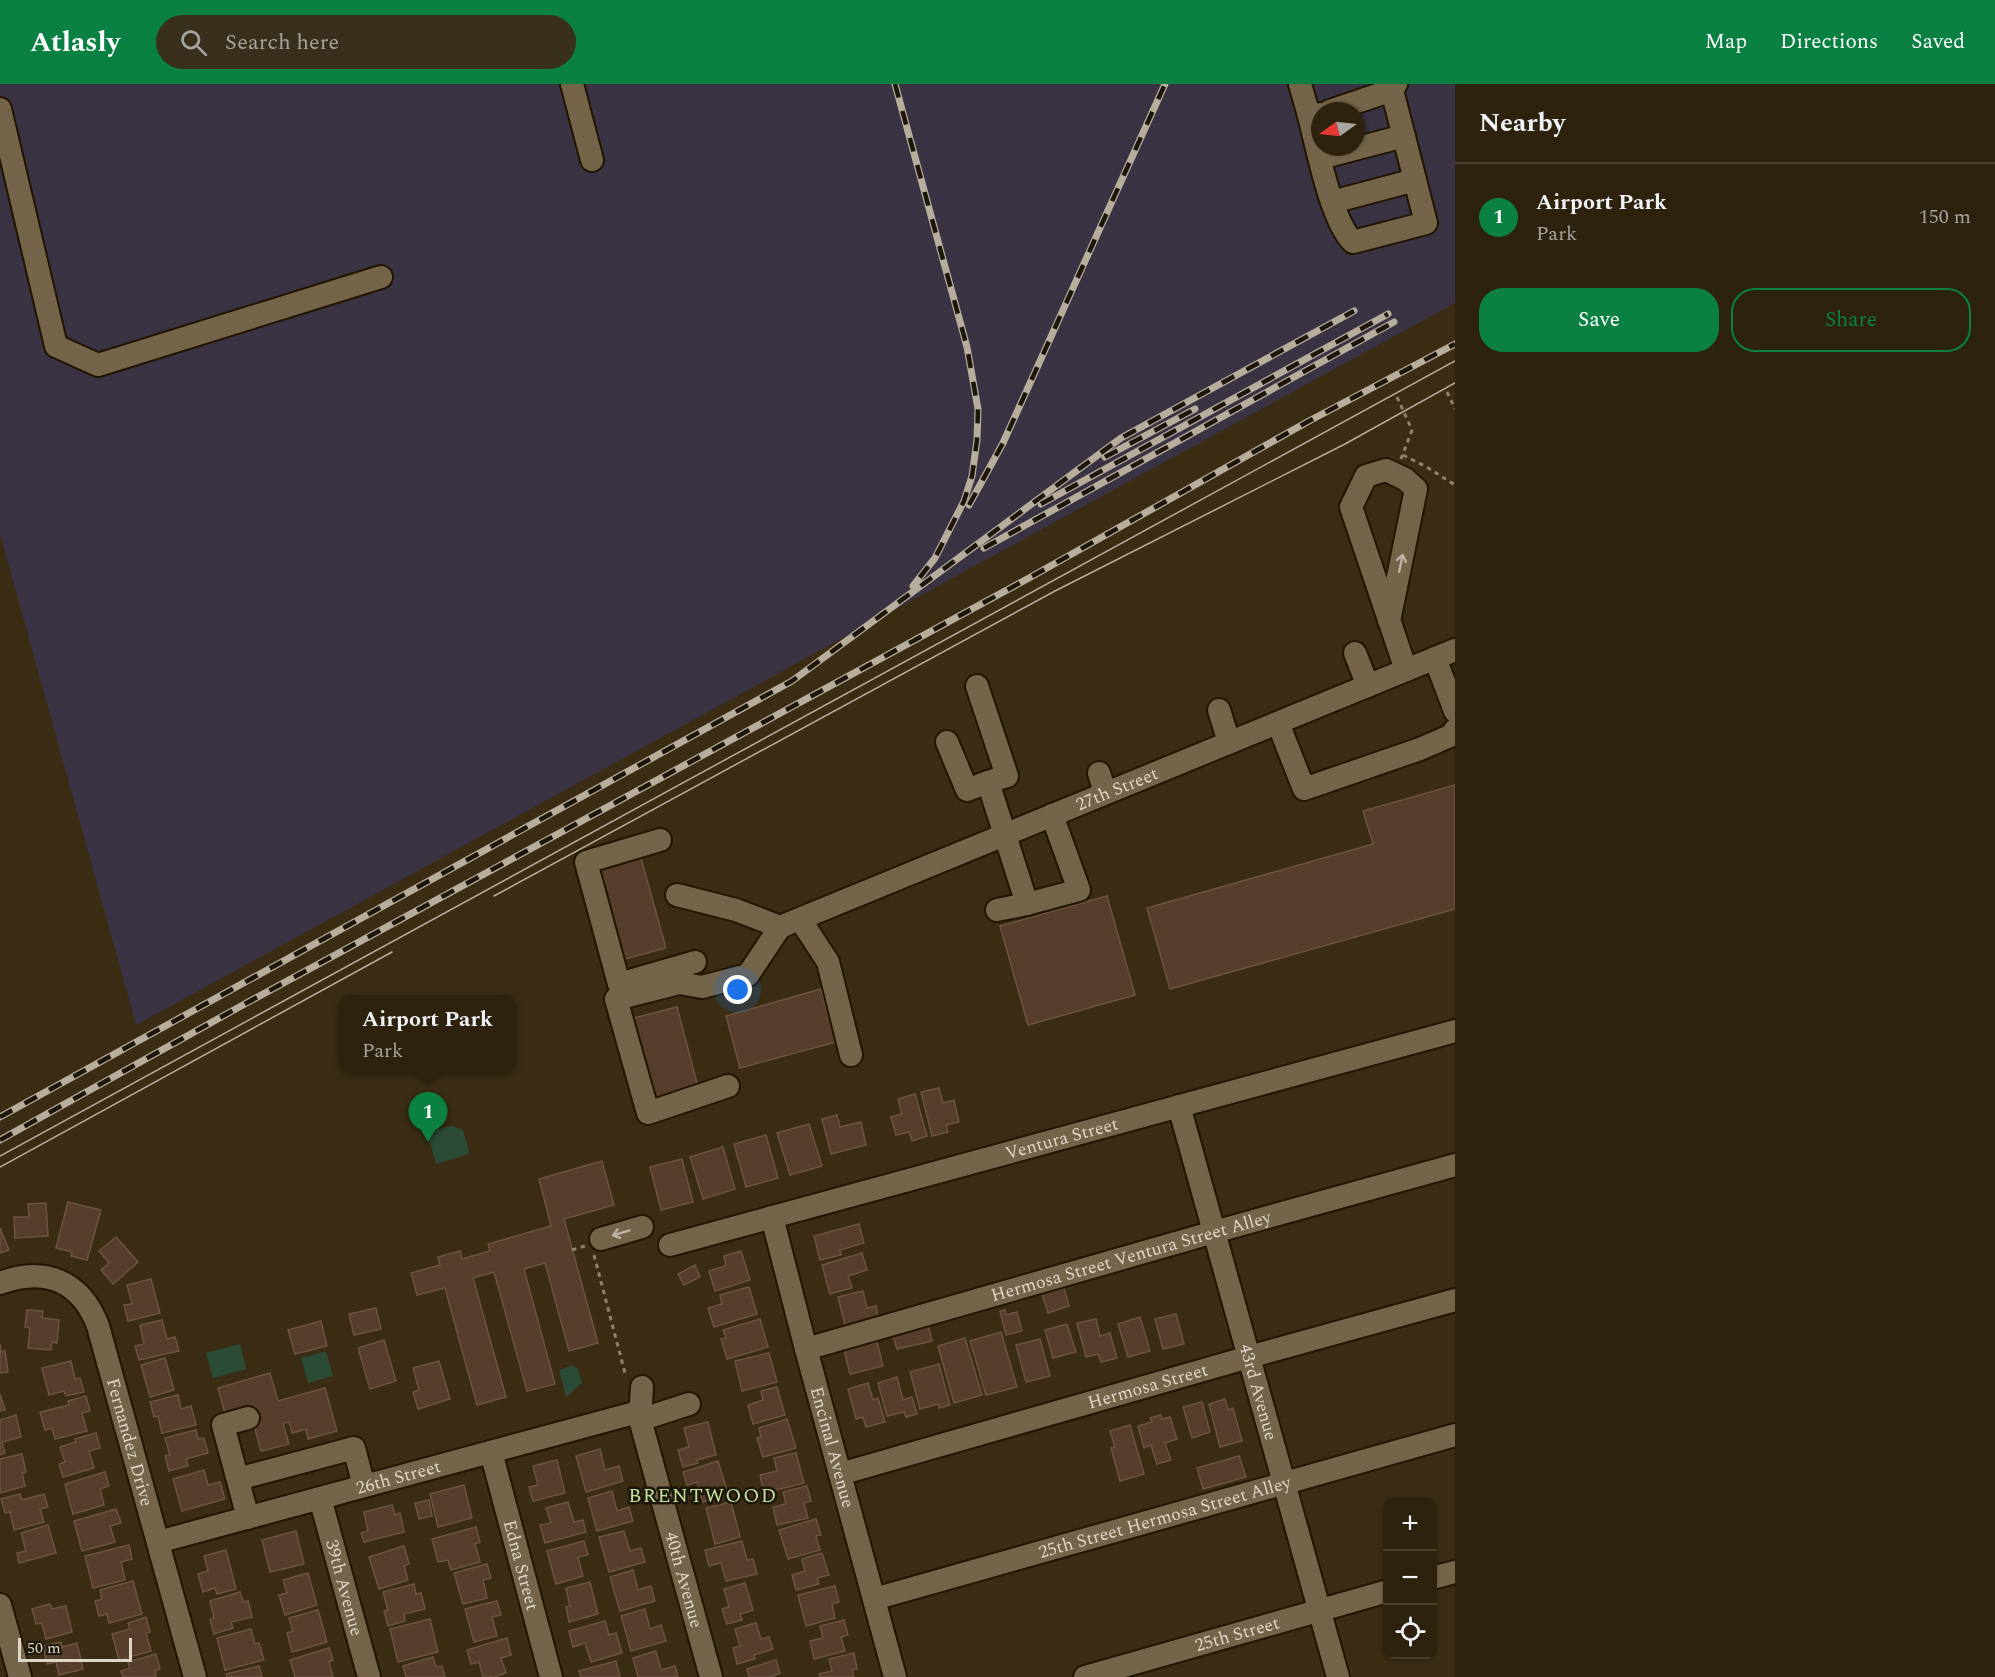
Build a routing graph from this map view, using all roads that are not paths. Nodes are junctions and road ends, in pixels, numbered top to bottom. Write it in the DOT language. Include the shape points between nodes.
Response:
graph roads {
  1 [pos="572,84"];
  2 [pos="1300,84"];
  3 [pos="1394,87"];
  4 [pos="1312,102"];
  5 [pos="1349,102"];
  6 [pos="0,109"];
  7 [pos="1404,136"];
  8 [pos="1320,158"];
  9 [pos="592,160"];
  10 [pos="1415,180"];
  11 [pos="1332,202"];
  12 [pos="381,277"];
  13 [pos="1389,621"];
  14 [pos="1355,653"];
  15 [pos="1445,654"];
  16 [pos="1406,670"];
  17 [pos="977,686"];
  18 [pos="1368,686"];
  19 [pos="1219,710"];
  20 [pos="1455,711"];
  21 [pos="1278,723"];
  22 [pos="1455,730"];
  23 [pos="947,742"];
  24 [pos="1229,742"];
  25 [pos="988,782"];
  26 [pos="1052,815"];
  27 [pos="1006,834"];
  28 [pos="660,840"];
  29 [pos="677,895"];
  30 [pos="1027,904"];
  31 [pos="998,910"];
  32 [pos="790,923"];
  33 [pos="695,962"];
  34 [pos="1455,1031"];
  35 [pos="851,1054"];
  36 [pos="728,1086"];
  37 [pos="1179,1106"];
  38 [pos="1455,1166"];
  39 [pos="772,1217"];
  40 [pos="642,1227"];
  41 [pos="1214,1232"];
  42 [pos="601,1239"];
  43 [pos="670,1245"];
  44 [pos="0,1283"];
  45 [pos="1455,1300"];
  46 [pos="806,1349"];
  47 [pos="1249,1357"];
  48 [pos="635,1386"];
  49 [pos="689,1404"];
  50 [pos="638,1413"];
  51 [pos="248,1418"];
  52 [pos="1455,1435"];
  53 [pos="491,1452"];
  54 [pos="840,1474"];
  55 [pos="238,1479"];
  56 [pos="1284,1482"];
  57 [pos="364,1486"];
  58 [pos="320,1498"];
  59 [pos="248,1518"];
  60 [pos="158,1542"];
  61 [pos="1455,1572"];
  62 [pos="1437,1577"];
  63 [pos="1383,1592"];
  64 [pos="874,1599"];
  65 [pos="0,1605"];
  66 [pos="1320,1610"];
  67 [pos="20,1677"];
  68 [pos="195,1677"];
  69 [pos="369,1677"];
  70 [pos="551,1677"];
  71 [pos="711,1677"];
  72 [pos="895,1677"];
  73 [pos="1085,1677"];
  74 [pos="1338,1677"];
  1 -- 9 [label="street"];
  2 -- 4 [label="street"];
  3 -- 5 [label="street"];
  3 -- 7 [label="street"];
  6 -- 12 [label="street" via="56,346 98,365"];
  7 -- 8 [label="street"];
  7 -- 10 [label="street"];
  8 -- 11 [label="street"];
  10 -- 11 [label="street"];
  10 -- 11 [label="street" via="1426,223 1353,242 1345,234"];
  13 -- 13 [label="street, one-way" via="1416,489 1399,465 1366,476 1351,507"];
  13 -- 16 [label="street"];
  14 -- 18 [label="street"];
  15 -- 16 [label="street, 27th Street"];
  15 -- 20 [label="street"];
  16 -- 18 [label="street, 27th Street"];
  17 -- 25 [label="street" via="1007,776"];
  18 -- 21 [label="street, 27th Street"];
  19 -- 24 [label="street"];
  21 -- 22 [label="street" via="1304,789 1420,749"];
  21 -- 24 [label="street, 27th Street"];
  23 -- 25 [label="street" via="966,790"];
  24 -- 26 [label="street, 27th Street" via="1102,783"];
  25 -- 27 [label="street"];
  26 -- 27 [label="street, 27th Street"];
  26 -- 30 [label="street" via="1078,890"];
  27 -- 30 [label="street"];
  27 -- 32 [label="street, 27th Street"];
  28 -- 33 [label="street" via="586,862 619,984"];
  29 -- 32 [label="street"];
  30 -- 31 [label="street"];
  32 -- 35 [label="street" via="828,962"];
  32 -- 36 [label="street" via="748,975 702,987 679,983 616,999 648,1113"];
  34 -- 37 [label="street, Ventura Street"];
  37 -- 39 [label="street, Ventura Street"];
  37 -- 41 [label="street, 43rd Avenue"];
  38 -- 41 [label="street, Hermosa Street Ventura Street Alley"];
  39 -- 43 [label="street, Ventura Street"];
  39 -- 46 [label="street, Encinal Avenue"];
  40 -- 42 [label="street, one-way"];
  41 -- 46 [label="street, Hermosa Street Ventura Street Alley"];
  41 -- 47 [label="street, 43rd Avenue"];
  44 -- 60 [label="street, Fernandez Drive" via="28,1275 44,1276 72,1288 93,1311"];
  45 -- 47 [label="street, Hermosa Street"];
  46 -- 54 [label="street, Encinal Avenue"];
  47 -- 54 [label="street, Hermosa Street"];
  47 -- 56 [label="street, 43rd Avenue"];
  48 -- 50 [label="street" via="641,1403"];
  49 -- 50 [label="street, 26th Street" via="652,1416"];
  50 -- 53 [label="street, 26th Street"];
  50 -- 71 [label="street, 40th Avenue"];
  51 -- 55 [label="street" via="223,1425"];
  52 -- 56 [label="street, 25th Street Hermosa Street Alley"];
  53 -- 57 [label="street, 26th Street"];
  53 -- 70 [label="street, Edna Street"];
  54 -- 64 [label="street, Encinal Avenue"];
  55 -- 57 [label="street" via="354,1448"];
  55 -- 59 [label="street"];
  56 -- 64 [label="street, 25th Street Hermosa Street Alley"];
  56 -- 66 [label="street, 43rd Avenue"];
  57 -- 58 [label="street, 26th Street"];
  58 -- 59 [label="street, 26th Street"];
  58 -- 69 [label="street, 39th Avenue"];
  59 -- 60 [label="street, 26th Street"];
  60 -- 68 [label="street, Fernandez Drive"];
  61 -- 62 [label="street"];
  63 -- 66 [label="street, 25th Street"];
  64 -- 72 [label="street, Encinal Avenue"];
  65 -- 67 [label="street"];
  66 -- 73 [label="street, 25th Street"];
  66 -- 74 [label="street, 43rd Avenue"];
}
